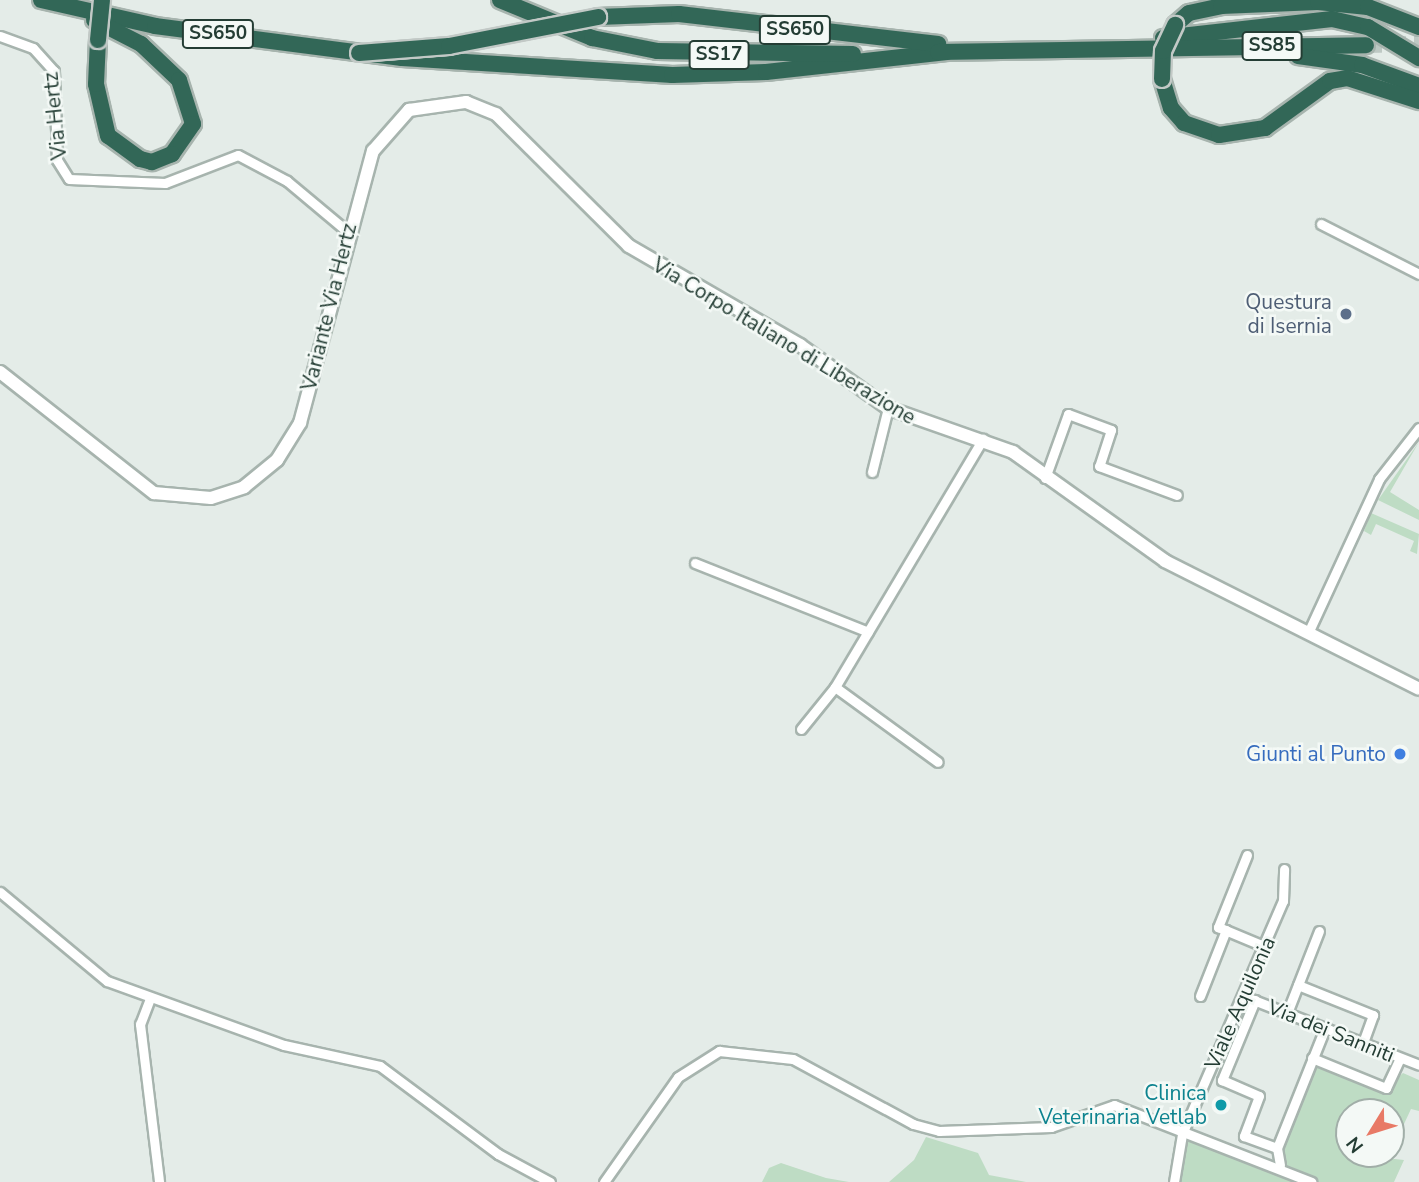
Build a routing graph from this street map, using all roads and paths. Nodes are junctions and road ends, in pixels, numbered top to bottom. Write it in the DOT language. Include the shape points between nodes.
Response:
graph roads {
  1 [pos="41,0"];
  2 [pos="102,0"];
  3 [pos="500,0"];
  4 [pos="76,11"];
  5 [pos="1419,27"];
  6 [pos="0,36"];
  7 [pos="1366,45"];
  8 [pos="1109,48"];
  9 [pos="1141,48"];
  10 [pos="1177,48"];
  11 [pos="992,51"];
  12 [pos="947,52"];
  13 [pos="359,53"];
  14 [pos="1419,58"];
  15 [pos="1419,86"];
  16 [pos="1419,101"];
  17 [pos="1321,225"];
  18 [pos="348,232"];
  19 [pos="629,246"];
  20 [pos="1419,274"];
  21 [pos="0,372"];
  22 [pos="888,408"];
  23 [pos="1419,428"];
  24 [pos="983,439"];
  25 [pos="872,472"];
  26 [pos="1045,478"];
  27 [pos="1177,495"];
  28 [pos="695,563"];
  29 [pos="868,632"];
  30 [pos="1308,633"];
  31 [pos="835,687"];
  32 [pos="1419,689"];
  33 [pos="801,729"];
  34 [pos="938,762"];
  35 [pos="1247,855"];
  36 [pos="1284,869"];
  37 [pos="0,892"];
  38 [pos="1226,930"];
  39 [pos="1319,931"];
  40 [pos="1266,947"];
  41 [pos="1298,985"];
  42 [pos="1200,996"];
  43 [pos="1243,996"];
  44 [pos="149,1000"];
  45 [pos="1255,1000"];
  46 [pos="1287,1013"];
  47 [pos="1325,1028"];
  48 [pos="1363,1043"];
  49 [pos="1312,1058"];
  50 [pos="1400,1058"];
  51 [pos="1419,1065"];
  52 [pos="1182,1134"];
  53 [pos="1277,1149"];
  54 [pos="1280,1165"];
  55 [pos="159,1182"];
  56 [pos="550,1182"];
  57 [pos="604,1182"];
  58 [pos="1174,1182"];
  59 [pos="1311,1182"];
  1 -- 4 [label="highway, SS650"];
  2 -- 4 [label="highway, bridge" via="98,40 96,84 108,136 140,159 152,162 172,154 193,124 179,80 141,44"];
  3 -- 12 [label="highway, SS17" via="592,38 657,51"];
  4 -- 13 [label="highway, SS650"];
  5 -- 16 [label="highway, bridge" via="1368,7 1318,2 1221,6 1189,13 1175,25 1163,51 1162,79 1171,108 1184,123 1219,135 1265,128 1330,81 1347,78"];
  6 -- 18 [label="street, Via Hertz" via="33,48 54,71 57,160 69,179 164,183 238,155 287,181"];
  7 -- 10 [label="highway, SS85"];
  8 -- 9 [label="highway, SS17"];
  8 -- 11 [label="highway, SS17"];
  8 -- 14 [label="highway" via="1332,19 1368,27"];
  9 -- 10 [label="highway, SS85"];
  10 -- 15 [label="highway" via="1214,56 1325,57 1391,72"];
  11 -- 12 [label="highway, SS17"];
  11 -- 13 [label="highway, SS650, bridge" via="971,44 911,44 679,14 598,17 449,47"];
  12 -- 13 [label="highway, SS650, bridge" via="718,75"];
  17 -- 20 [label="street"];
  18 -- 19 [label="street, Variante Via Hertz" via="366,166 386,132 408,110 452,100 496,114"];
  18 -- 21 [label="street, Variante Via Hertz" via="300,423 277,460 228,494 191,499 148,490"];
  19 -- 22 [label="street, Via Corpo Italiano di Liberazione" via="800,345"];
  22 -- 24 [label="street, Via Corpo Italiano di Liberazione" via="934,428"];
  22 -- 25 [label="street"];
  23 -- 30 [label="street" via="1378,479"];
  24 -- 26 [label="street, Via Corpo Italiano di Liberazione"];
  24 -- 29 [label="street"];
  26 -- 27 [label="street" via="1068,414 1111,430 1099,466"];
  26 -- 30 [label="street, Via Corpo Italiano di Liberazione" via="1143,548"];
  28 -- 29 [label="street"];
  29 -- 31 [label="street"];
  30 -- 32 [label="street, Via Corpo Italiano di Liberazione"];
  31 -- 33 [label="street"];
  31 -- 34 [label="street"];
  35 -- 38 [label="street" via="1217,927"];
  36 -- 40 [label="street, Viale Aquilonia" via="1283,901"];
  37 -- 44 [label="street" via="107,981"];
  38 -- 40 [label="street"];
  38 -- 42 [label="street"];
  39 -- 41 [label="street"];
  40 -- 43 [label="street, Viale Aquilonia"];
  41 -- 46 [label="street"];
  41 -- 48 [label="street" via="1373,1015"];
  43 -- 45 [label="street, Via dei Sanniti"];
  43 -- 52 [label="street, Viale Aquilonia"];
  44 -- 55 [label="street" via="140,1024"];
  44 -- 56 [label="street" via="284,1045 380,1066 498,1154"];
  45 -- 46 [label="street, Via dei Sanniti"];
  45 -- 53 [label="street" via="1222,1080 1259,1096 1244,1136"];
  46 -- 47 [label="street, Via dei Sanniti"];
  47 -- 48 [label="street, Via dei Sanniti"];
  47 -- 49 [label="street"];
  48 -- 50 [label="street, Via dei Sanniti"];
  49 -- 50 [label="street" via="1386,1088"];
  49 -- 53 [label="street"];
  50 -- 51 [label="street, Via dei Sanniti"];
  52 -- 54 [label="street"];
  52 -- 57 [label="street" via="1114,1105 1051,1127 939,1131 913,1124 793,1059 719,1051 678,1077"];
  52 -- 58 [label="street, Viale Aquilonia"];
  53 -- 54 [label="street"];
  54 -- 59 [label="street"];
}
